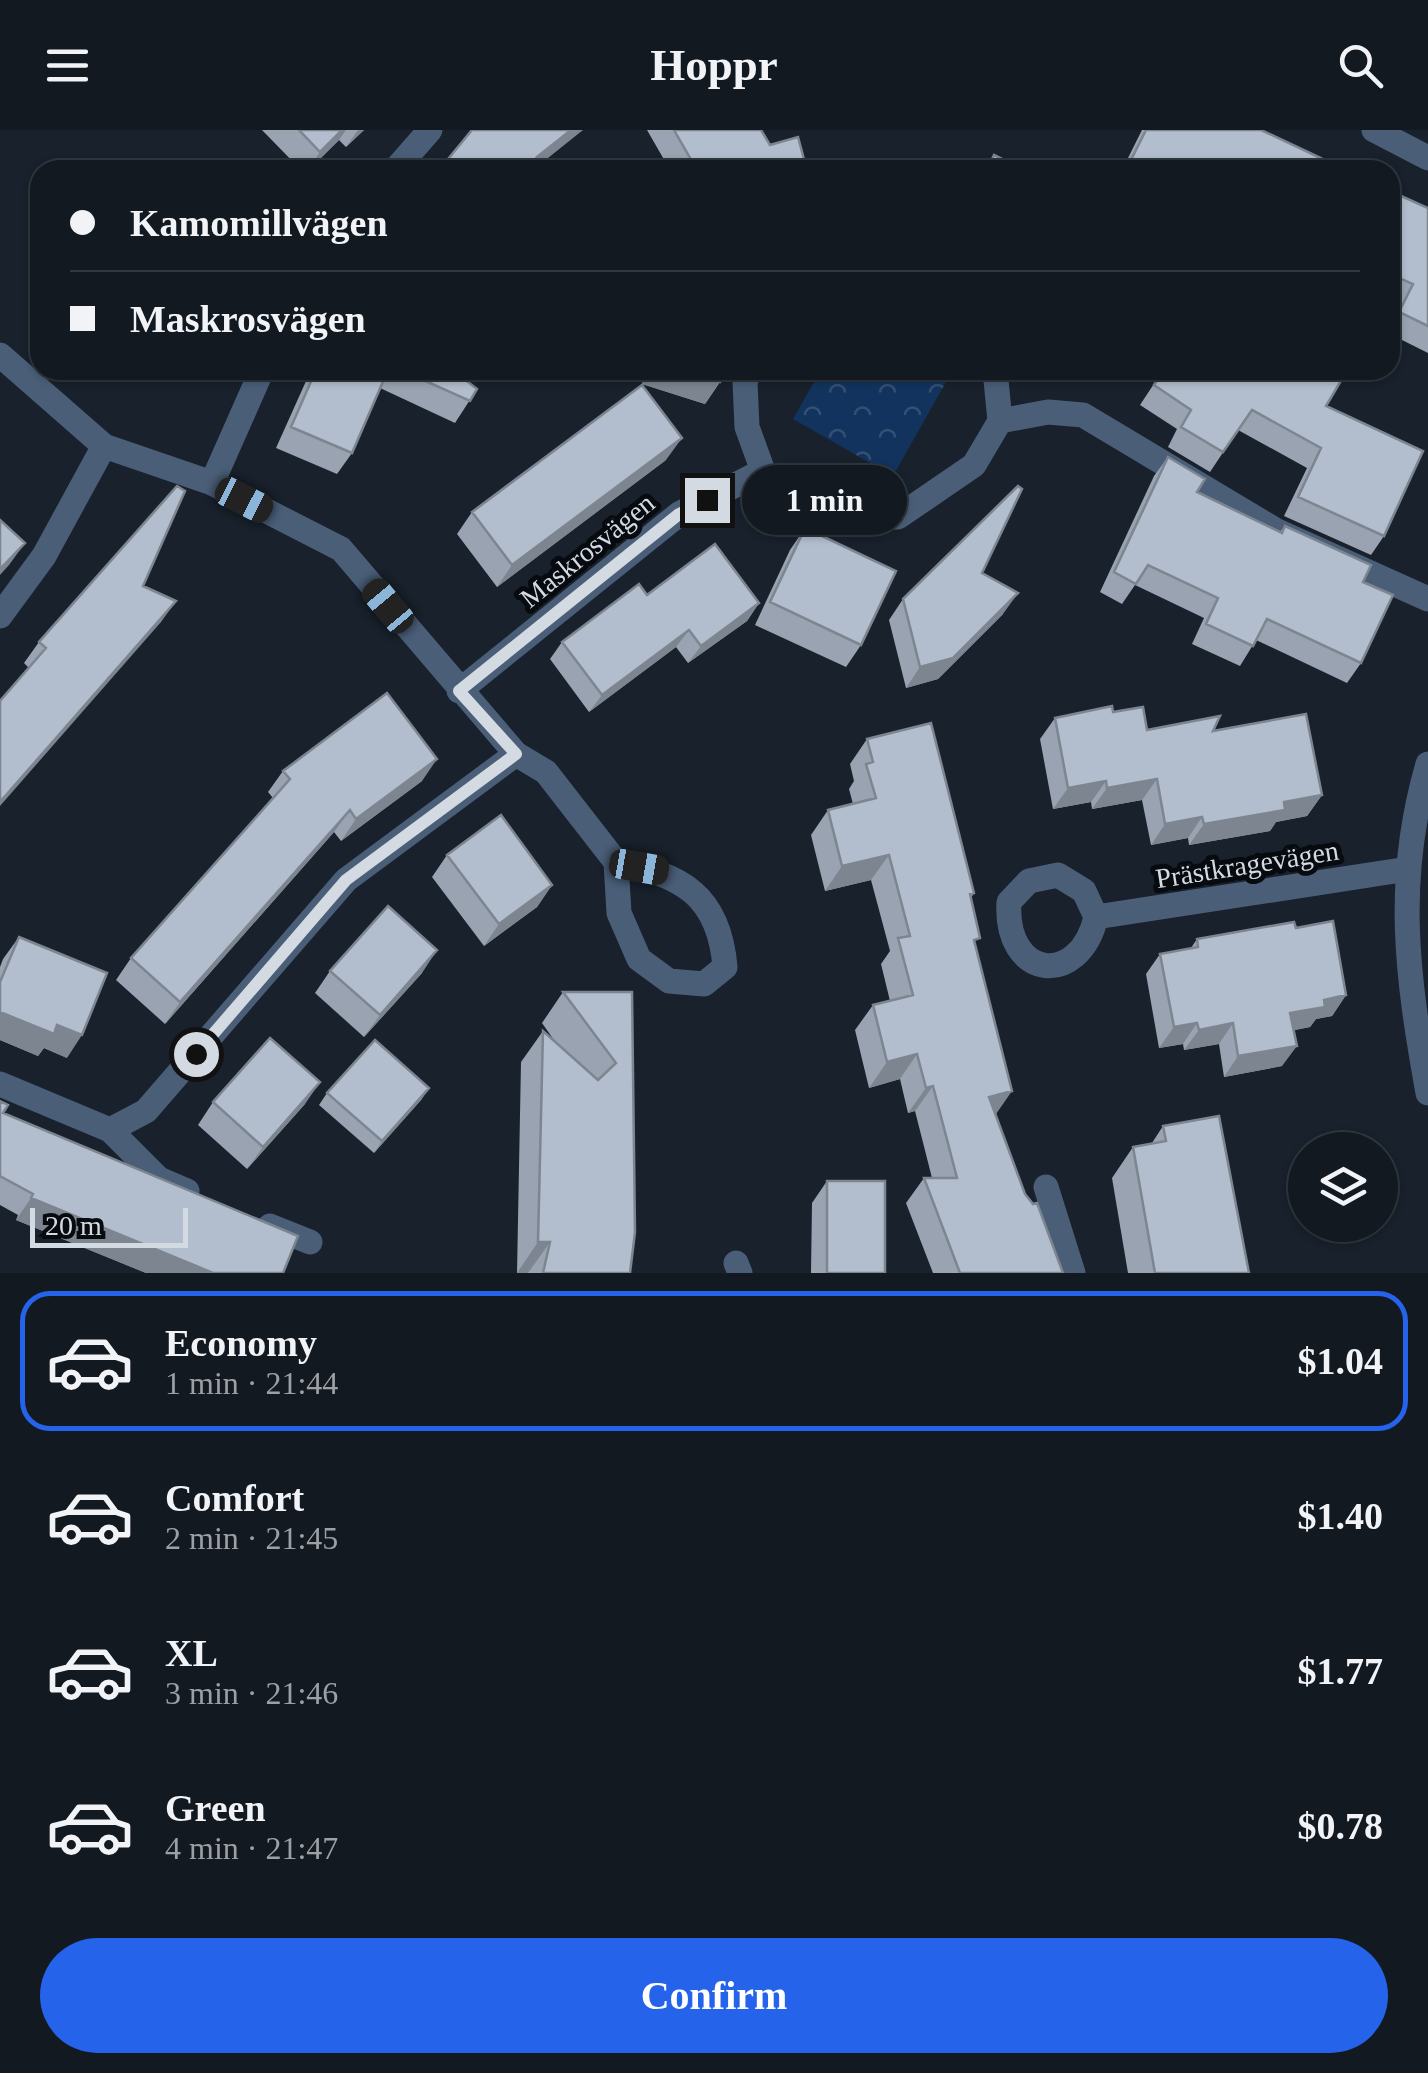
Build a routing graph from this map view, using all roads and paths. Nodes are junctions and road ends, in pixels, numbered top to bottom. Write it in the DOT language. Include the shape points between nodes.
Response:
graph roads {
  1 [pos="430,130"];
  2 [pos="1374,130"];
  3 [pos="1428,158"];
  4 [pos="404,160"];
  5 [pos="0,355"];
  6 [pos="258,380"];
  7 [pos="746,380"];
  8 [pos="996,380"];
  9 [pos="1000,421"];
  10 [pos="104,446"];
  11 [pos="763,471"];
  12 [pos="212,483"];
  13 [pos="1428,599"];
  14 [pos="0,616"];
  15 [pos="459,691"];
  16 [pos="516,754"];
  17 [pos="1428,764"];
  18 [pos="616,862"];
  19 [pos="1408,869"];
  20 [pos="1096,917"];
  21 [pos="0,1084"];
  22 [pos="1428,1093"];
  23 [pos="110,1130"];
  24 [pos="1046,1188"];
  25 [pos="209,1200"];
  26 [pos="243,1214"];
  27 [pos="310,1242"];
  28 [pos="1073,1273"];
  1 -- 4 [label="street"];
  2 -- 3 [label="street"];
  5 -- 10 [label="street"];
  6 -- 12 [label="street"];
  7 -- 11 [label="street" via="747,427"];
  8 -- 9 [label="street"];
  9 -- 11 [label="street" via="974,465 898,517 805,510"];
  9 -- 13 [label="street" via="1048,412 1083,415 1278,531"];
  10 -- 12 [label="street"];
  10 -- 14 [label="street" via="44,556"];
  11 -- 15 [label="street, Maskrosvägen" via="679,514"];
  12 -- 15 [label="street" via="341,548"];
  15 -- 16 [label="street"];
  16 -- 18 [label="street" via="546,772"];
  16 -- 23 [label="street" via="346,880 146,1112"];
  17 -- 19 [label="street"];
  18 -- 18 [label="street" via="620,912 639,958 669,981 704,984 725,968 722,934 703,899 662,871"];
  19 -- 20 [label="street, Prästkragevägen"];
  19 -- 22 [label="street" via="1407,973"];
  21 -- 23 [label="street"];
  23 -- 25 [label="street" via="159,1180"];
  24 -- 28 [label="street"];
  26 -- 27 [label="street"];
}
